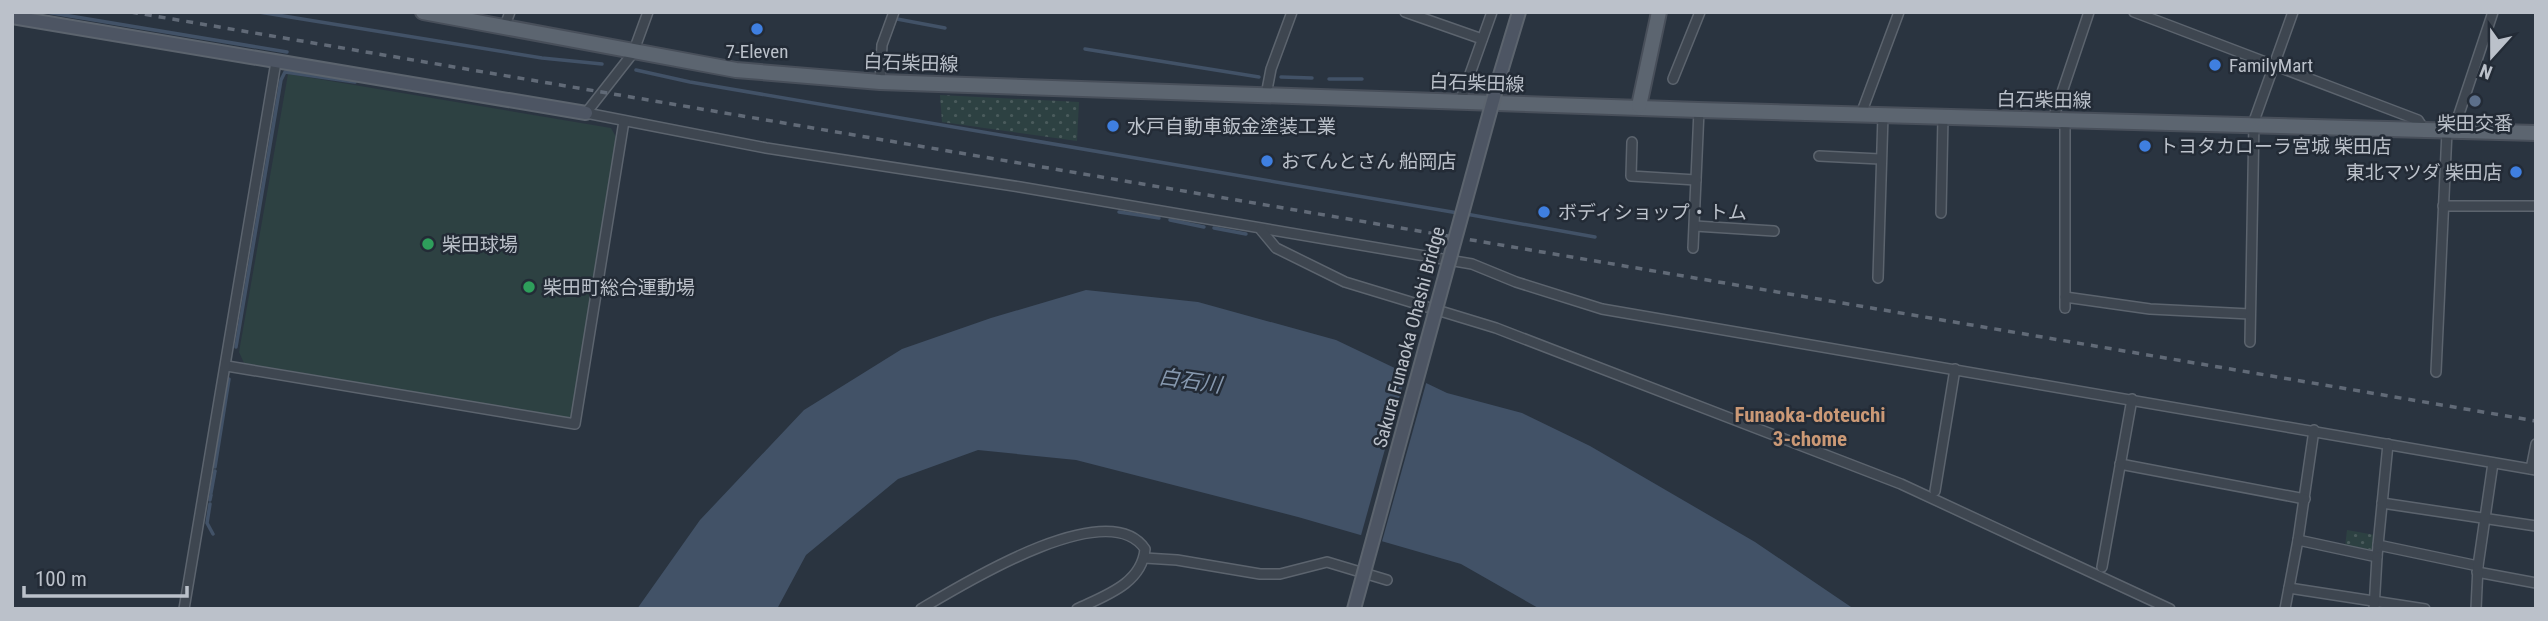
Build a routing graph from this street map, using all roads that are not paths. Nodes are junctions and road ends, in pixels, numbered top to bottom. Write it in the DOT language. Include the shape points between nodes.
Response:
graph roads {
  1 [pos="423,12"];
  2 [pos="510,12"];
  3 [pos="648,12"];
  4 [pos="894,12"];
  5 [pos="1292,12"];
  6 [pos="1405,12"];
  7 [pos="1492,12"];
  8 [pos="1518,12"];
  9 [pos="1659,12"];
  10 [pos="1700,12"];
  11 [pos="1899,12"];
  12 [pos="2089,12"];
  13 [pos="2134,12"];
  14 [pos="2293,12"];
  15 [pos="2493,12"];
  16 [pos="12,18"];
  17 [pos="504,29"];
  18 [pos="1482,39"];
  19 [pos="633,53"];
  20 [pos="276,62"];
  21 [pos="2273,66"];
  22 [pos="1673,79"];
  23 [pos="880,82"];
  24 [pos="1266,95"];
  25 [pos="1460,102"];
  26 [pos="1639,106"];
  27 [pos="1699,110"];
  28 [pos="586,113"];
  29 [pos="1861,114"];
  30 [pos="1883,115"];
  31 [pos="1943,117"];
  32 [pos="2059,119"];
  33 [pos="624,121"];
  34 [pos="2253,125"];
  35 [pos="2425,131"];
  36 [pos="2450,132"];
  37 [pos="2536,133"];
  38 [pos="1632,142"];
  39 [pos="1819,156"];
  40 [pos="1881,159"];
  41 [pos="1696,180"];
  42 [pos="2443,206"];
  43 [pos="2536,206"];
  44 [pos="1941,213"];
  45 [pos="1695,226"];
  46 [pos="1261,230"];
  47 [pos="1774,231"];
  48 [pos="1693,248"];
  49 [pos="1878,278"];
  50 [pos="2065,297"];
  51 [pos="2064,309"];
  52 [pos="2250,314"];
  53 [pos="2250,342"];
  54 [pos="227,366"];
  55 [pos="1955,369"];
  56 [pos="2436,372"];
  57 [pos="2132,400"];
  58 [pos="2315,430"];
  59 [pos="2388,444"];
  60 [pos="2536,444"];
  61 [pos="2493,463"];
  62 [pos="2120,464"];
  63 [pos="2533,469"];
  64 [pos="1935,491"];
  65 [pos="2305,499"];
  66 [pos="2382,503"];
  67 [pos="2485,516"];
  68 [pos="2536,526"];
  69 [pos="2298,541"];
  70 [pos="2378,545"];
  71 [pos="2377,557"];
  72 [pos="1144,558"];
  73 [pos="2102,567"];
  74 [pos="2477,569"];
  75 [pos="1387,580"];
  76 [pos="2536,583"];
  77 [pos="2289,587"];
  78 [pos="2375,605"];
  79 [pos="184,609"];
  80 [pos="921,609"];
  81 [pos="1077,609"];
  82 [pos="1354,609"];
  83 [pos="2170,609"];
  84 [pos="2285,609"];
  85 [pos="2425,609"];
  86 [pos="2476,609"];
  1 -- 17 [label="main road, 白石柴田線"];
  2 -- 17 [label="street"];
  3 -- 19 [label="street"];
  4 -- 23 [label="street" via="882,44"];
  5 -- 24 [label="street"];
  6 -- 18 [label="street"];
  7 -- 18 [label="street"];
  8 -- 82 [label="main road, Sakura Funaoka Ohashi Bridge, bridge"];
  9 -- 26 [label="main road"];
  10 -- 22 [label="street"];
  11 -- 29 [label="street"];
  12 -- 32 [label="street"];
  13 -- 21 [label="street"];
  14 -- 21 [label="street"];
  15 -- 36 [label="street"];
  16 -- 20 [label="main road"];
  17 -- 19 [label="main road, 白石柴田線"];
  18 -- 25 [label="street"];
  19 -- 23 [label="main road, 白石柴田線" via="736,70"];
  19 -- 28 [label="street"];
  20 -- 28 [label="main road"];
  20 -- 54 [label="street"];
  21 -- 34 [label="street"];
  21 -- 35 [label="street" via="2418,120"];
  23 -- 24 [label="main road, 白石柴田線"];
  24 -- 25 [label="main road, 白石柴田線"];
  25 -- 26 [label="main road, 白石柴田線"];
  26 -- 27 [label="main road, 白石柴田線"];
  27 -- 29 [label="main road, 白石柴田線"];
  27 -- 41 [label="street"];
  28 -- 33 [label="street"];
  29 -- 30 [label="main road, 白石柴田線"];
  30 -- 31 [label="main road, 白石柴田線"];
  30 -- 40 [label="street"];
  31 -- 32 [label="main road, 白石柴田線"];
  31 -- 44 [label="street"];
  32 -- 34 [label="main road, 白石柴田線"];
  32 -- 50 [label="street"];
  33 -- 46 [label="street"];
  33 -- 54 [label="street" via="575,424"];
  34 -- 35 [label="main road, 白石柴田線"];
  34 -- 52 [label="street"];
  35 -- 36 [label="main road, 白石柴田線"];
  36 -- 37 [label="main road, 白石柴田線"];
  36 -- 42 [label="street"];
  38 -- 41 [label="street" via="1631,176"];
  39 -- 40 [label="street"];
  40 -- 49 [label="street"];
  41 -- 45 [label="street"];
  42 -- 43 [label="street"];
  42 -- 56 [label="street"];
  45 -- 47 [label="street"];
  45 -- 48 [label="street"];
  46 -- 55 [label="street" via="1472,264 1602,309"];
  46 -- 83 [label="street" via="1276,248 1345,282 1496,328 1901,484"];
  50 -- 51 [label="street"];
  50 -- 52 [label="street" via="2150,309"];
  52 -- 53 [label="street"];
  54 -- 79 [label="street"];
  55 -- 57 [label="street"];
  55 -- 64 [label="street"];
  57 -- 58 [label="street"];
  57 -- 62 [label="street"];
  58 -- 59 [label="street"];
  58 -- 65 [label="street"];
  59 -- 61 [label="street"];
  59 -- 66 [label="street"];
  60 -- 63 [label="street"];
  61 -- 63 [label="street"];
  61 -- 67 [label="street"];
  62 -- 65 [label="street"];
  62 -- 73 [label="street"];
  65 -- 69 [label="street"];
  66 -- 67 [label="street"];
  66 -- 70 [label="street"];
  67 -- 68 [label="street"];
  67 -- 74 [label="street"];
  69 -- 71 [label="street"];
  69 -- 77 [label="street"];
  70 -- 71 [label="street"];
  70 -- 74 [label="street"];
  71 -- 78 [label="street"];
  72 -- 75 [label="street" via="1260,574 1280,574 1327,562"];
  72 -- 80 [label="street" via="1140,542 1118,531 1068,538 998,566"];
  72 -- 81 [label="street" via="1117,590"];
  74 -- 76 [label="street"];
  74 -- 86 [label="street"];
  77 -- 78 [label="street"];
  77 -- 84 [label="street"];
  78 -- 85 [label="street"];
}
